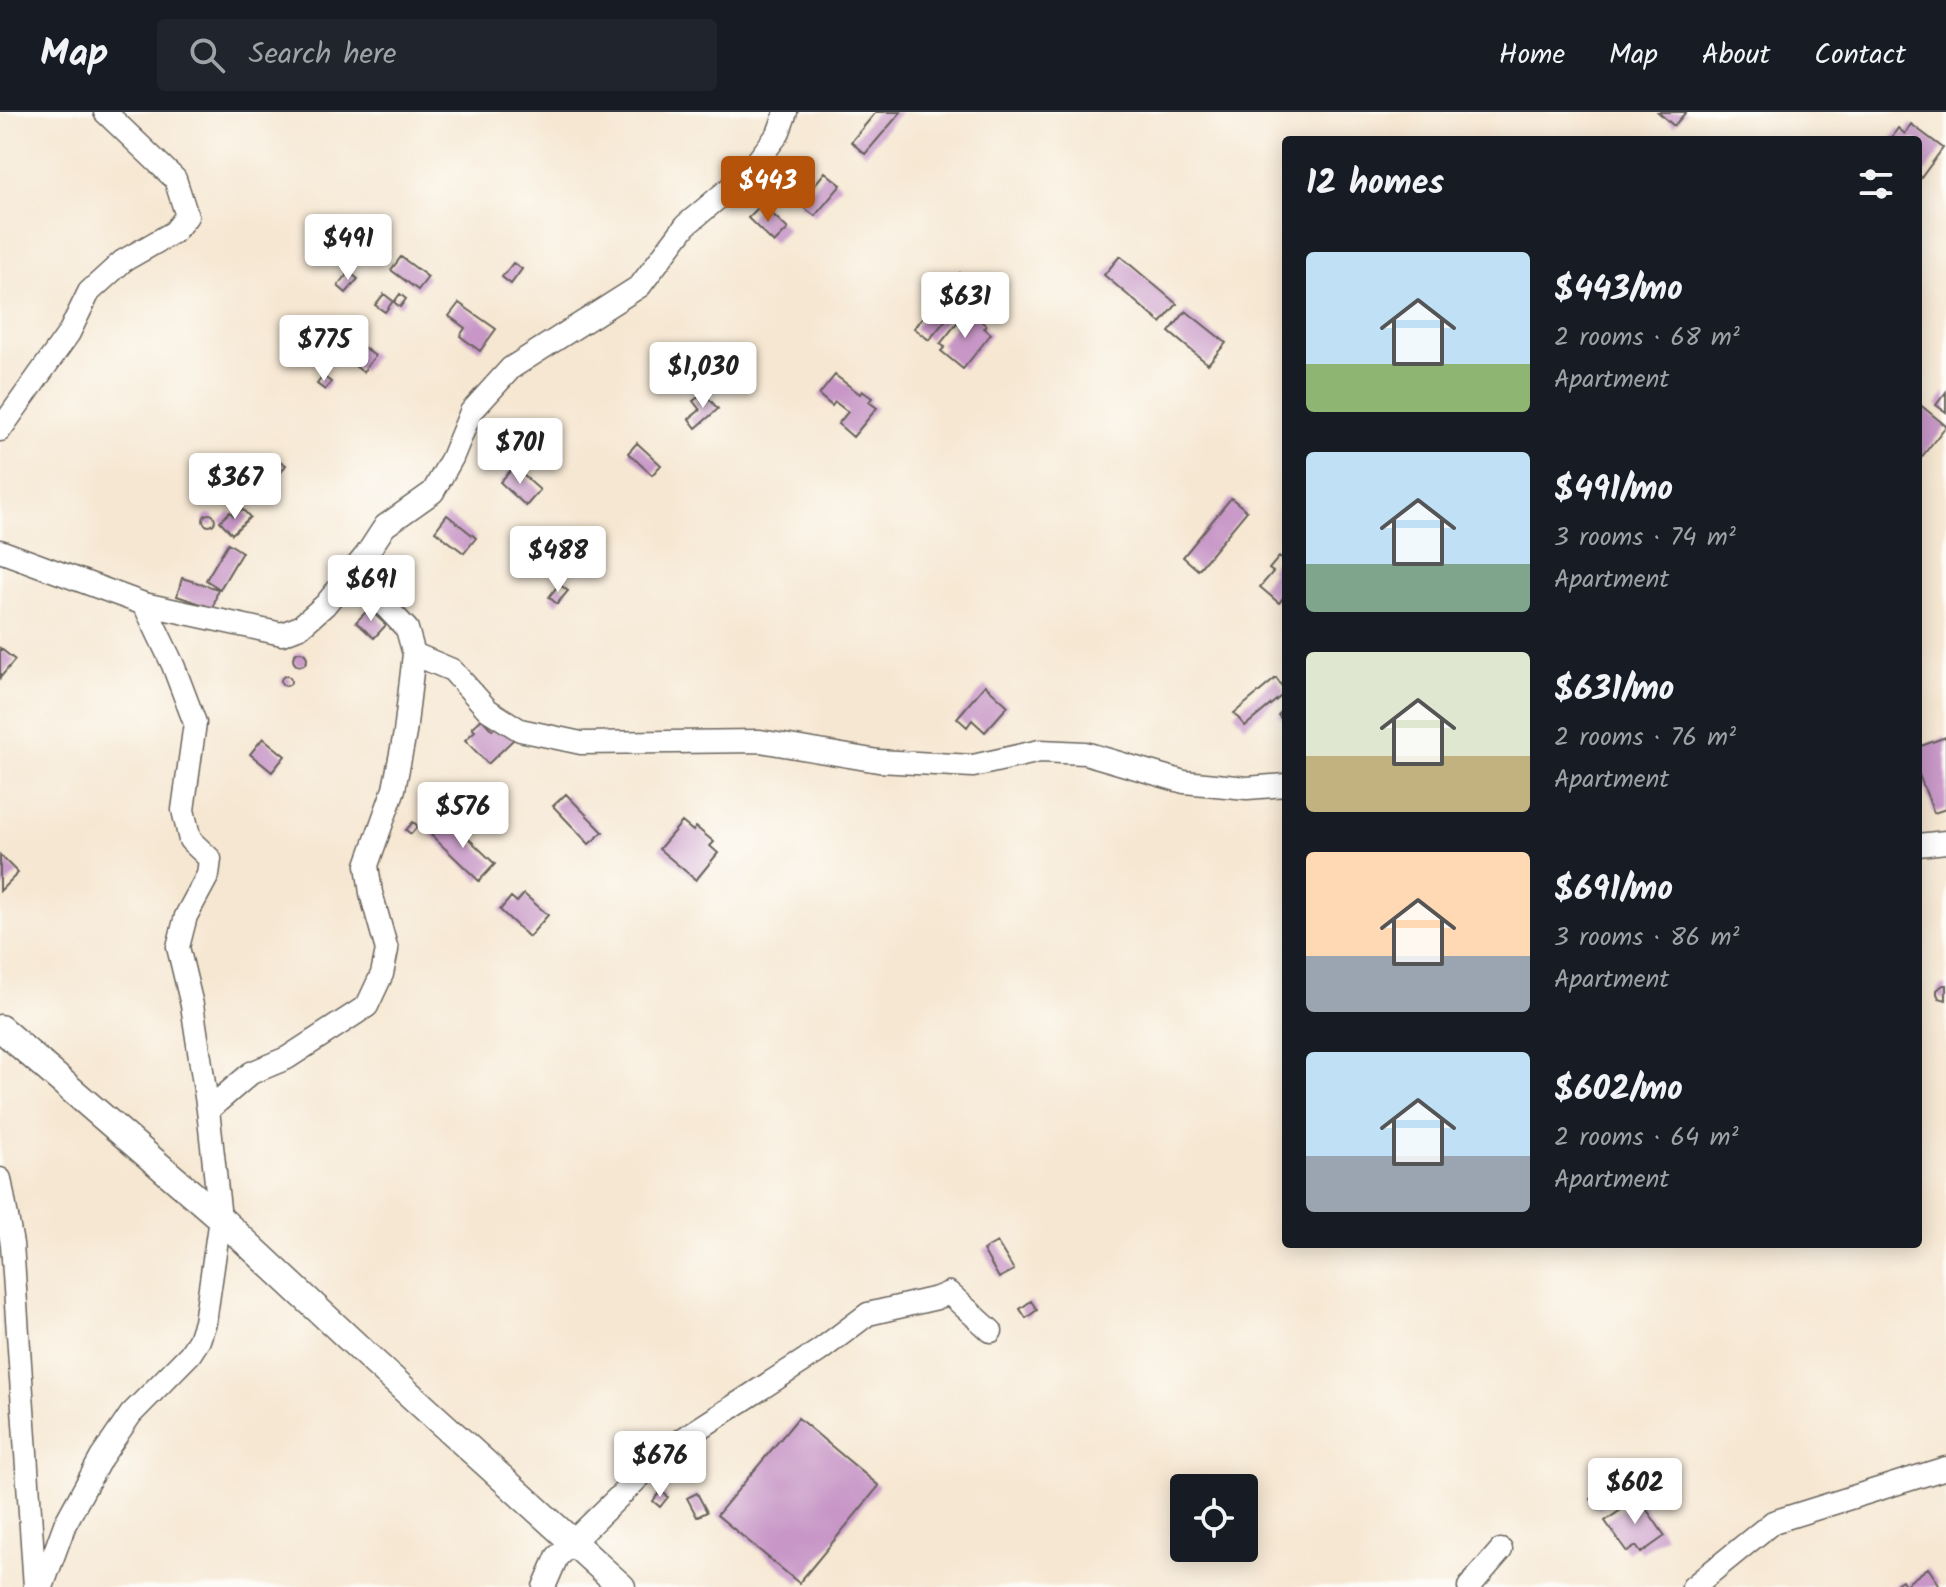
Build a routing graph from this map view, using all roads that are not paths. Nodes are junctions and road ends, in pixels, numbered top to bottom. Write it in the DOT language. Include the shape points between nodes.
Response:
graph roads {
  1 [pos="105,112"];
  2 [pos="786,112"];
  3 [pos="0,430"];
  4 [pos="0,551"];
  5 [pos="366,555"];
  6 [pos="144,604"];
  7 [pos="414,654"];
  8 [pos="1282,785"];
  9 [pos="1946,842"];
  10 [pos="1922,845"];
  11 [pos="0,1028"];
  12 [pos="208,1110"];
  13 [pos="0,1179"];
  14 [pos="220,1218"];
  15 [pos="991,1331"];
  16 [pos="1946,1468"];
  17 [pos="573,1542"];
  18 [pos="1501,1550"];
  19 [pos="35,1587"];
  20 [pos="42,1587"];
  21 [pos="544,1587"];
  22 [pos="622,1587"];
  23 [pos="1469,1587"];
  24 [pos="1693,1587"];
  1 -- 3 [label="street" via="175,179 187,216 174,232 123,261 89,292 69,333"];
  2 -- 5 [label="street" via="778,134 749,172 686,225 640,286 511,368 471,412 433,492 385,526"];
  4 -- 6 [label="street"];
  5 -- 6 [label="street" via="325,605 300,627 282,634"];
  5 -- 7 [label="street" via="366,578 407,629"];
  6 -- 12 [label="street" via="195,723 183,810 190,840 210,859 178,947"];
  7 -- 8 [label="street" via="452,670 488,710 520,730 581,743 760,741 878,761 973,766 1040,751 1085,753 1184,782"];
  7 -- 12 [label="street" via="394,789 367,865 387,950 382,974 367,1006 287,1058 251,1073"];
  9 -- 10 [label="street"];
  11 -- 14 [label="street"];
  12 -- 14 [label="street"];
  13 -- 19 [label="street" via="12,1244"];
  14 -- 17 [label="street"];
  14 -- 20 [label="street" via="199,1340 131,1414 101,1458 65,1524"];
  15 -- 17 [label="street" via="949,1293 868,1314 669,1448"];
  16 -- 24 [label="street" via="1773,1522"];
  17 -- 21 [label="street" via="557,1557"];
  17 -- 22 [label="street"];
  18 -- 23 [label="street"];
}
